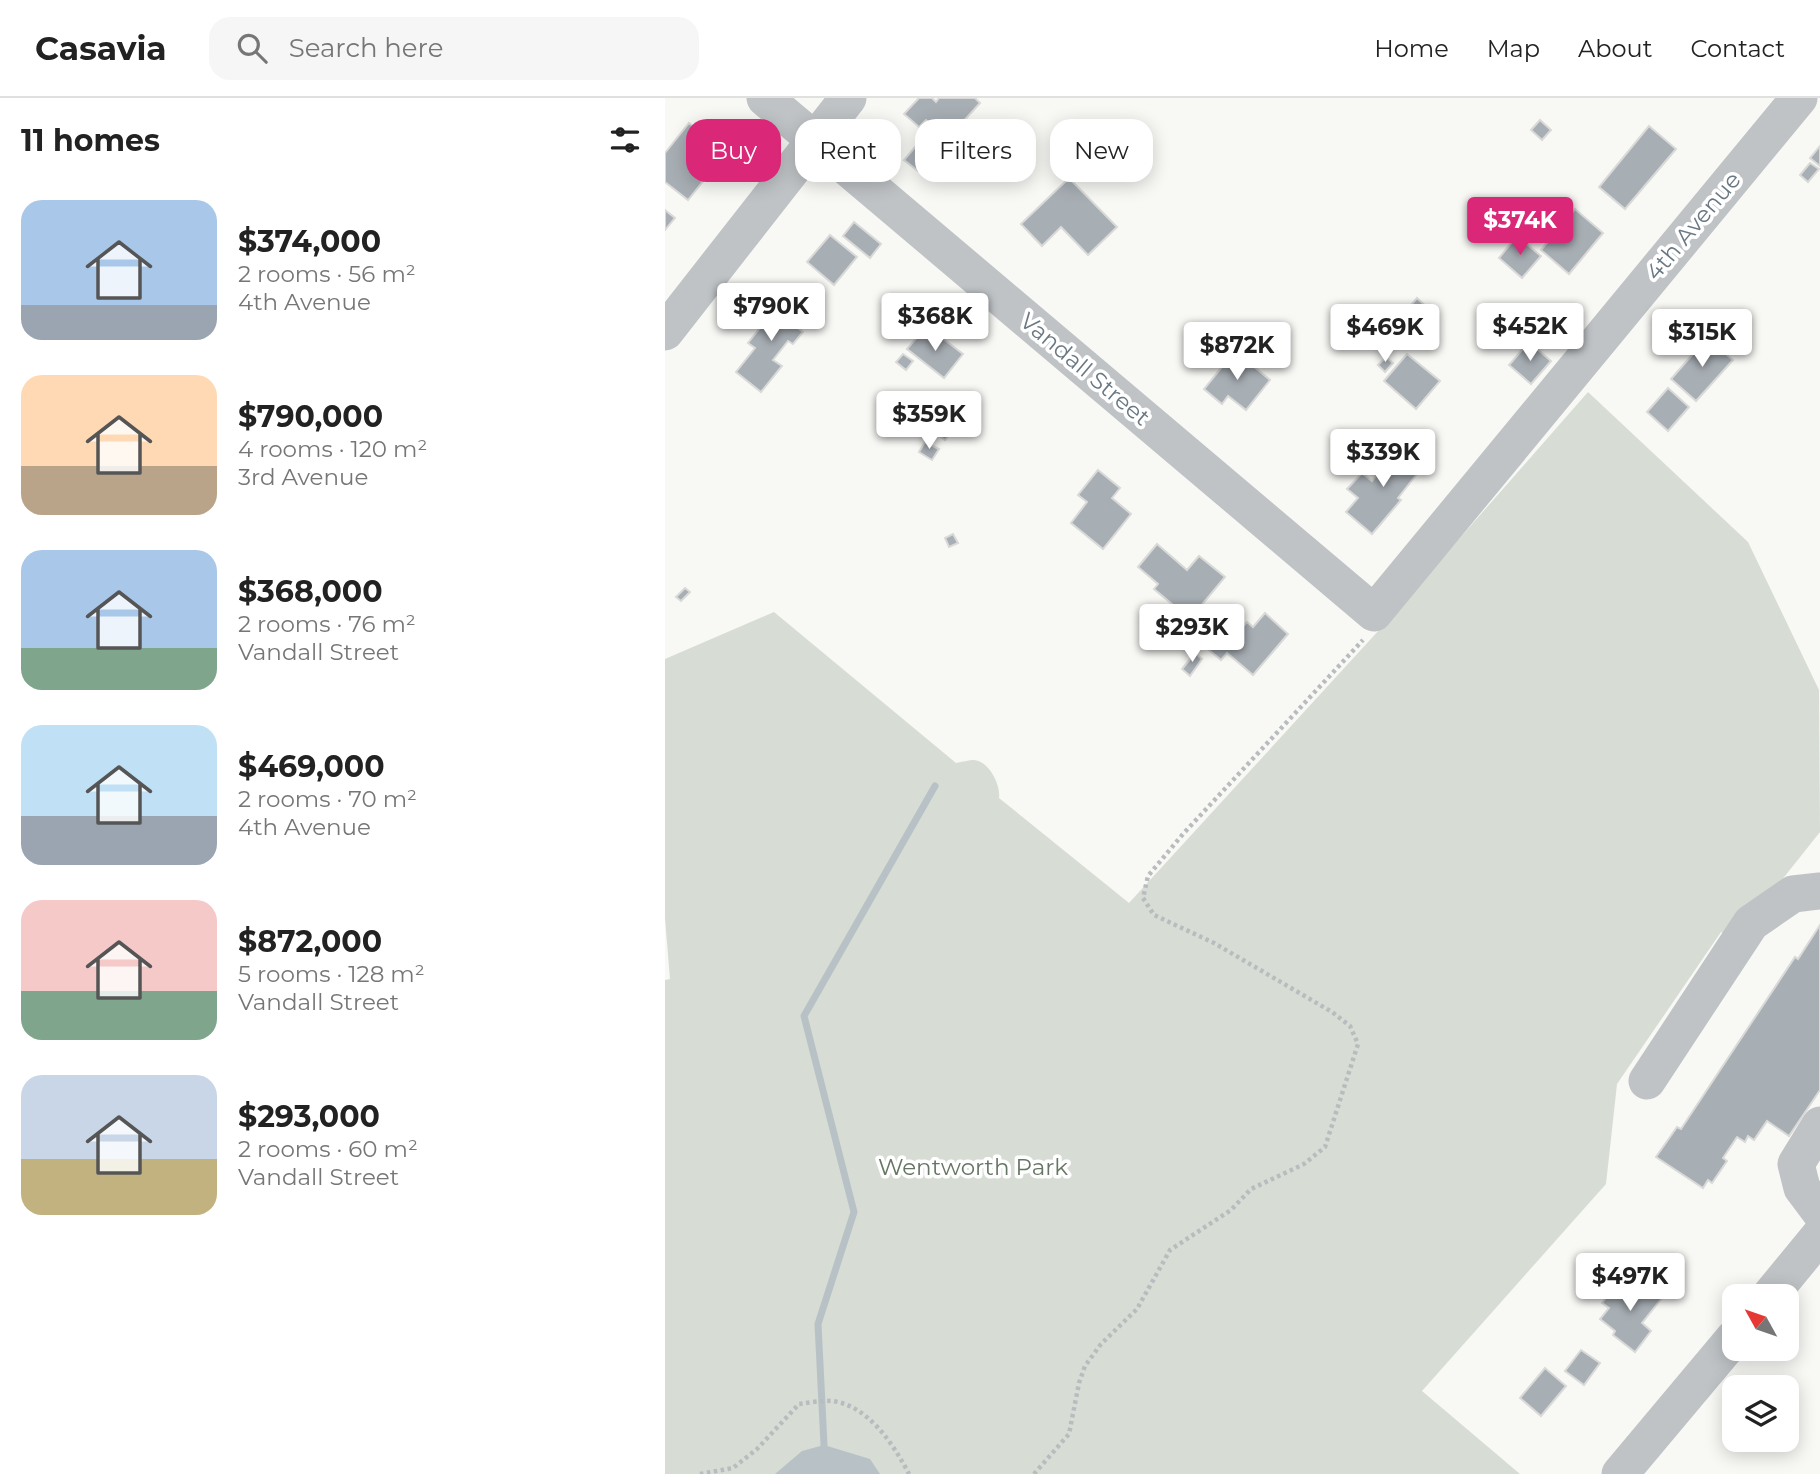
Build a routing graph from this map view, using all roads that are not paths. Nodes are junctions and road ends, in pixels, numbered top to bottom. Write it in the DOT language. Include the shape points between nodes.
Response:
graph roads {
  1 [pos="765,98"];
  2 [pos="848,98"];
  3 [pos="1799,98"];
  4 [pos="831,119"];
  5 [pos="795,123"];
  6 [pos="795,164"];
  7 [pos="865,182"];
  8 [pos="665,332"];
  9 [pos="1374,613"];
  10 [pos="1820,891"];
  11 [pos="1647,1081"];
  12 [pos="1820,1125"];
  13 [pos="1820,1212"];
  14 [pos="1820,1235"];
  15 [pos="1780,1284"];
  16 [pos="1722,1352"];
  17 [pos="1620,1474"];
  1 -- 5 [label="street, Vandall Street"];
  2 -- 4 [label="street"];
  3 -- 9 [label="street, 4th Avenue"];
  6 -- 8 [label="street"];
  7 -- 9 [label="street, Vandall Street"];
  10 -- 11 [label="street" via="1793,894 1751,923"];
  12 -- 13 [label="street" via="1796,1164 1802,1188"];
  14 -- 15 [label="street"];
  16 -- 17 [label="street"];
}
